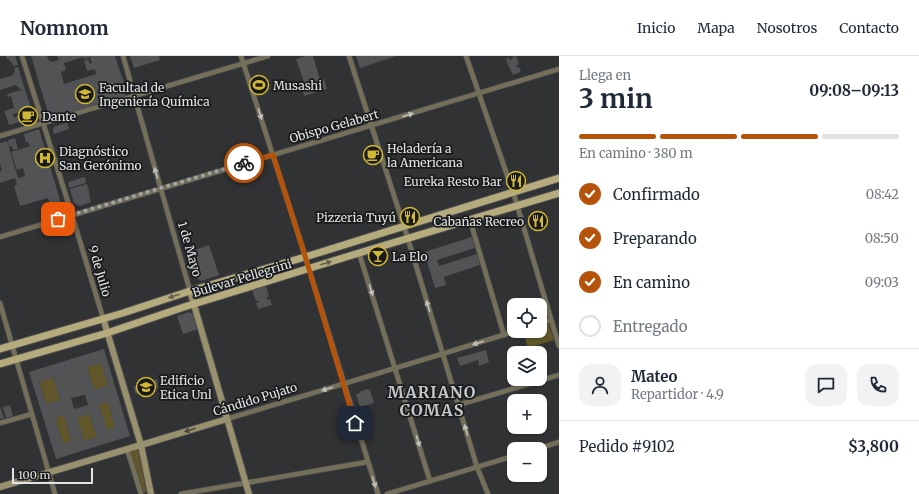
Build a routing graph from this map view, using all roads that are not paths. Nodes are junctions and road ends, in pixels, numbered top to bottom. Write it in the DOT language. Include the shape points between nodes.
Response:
graph roads {
  1 [pos="22,56"];
  2 [pos="123,56"];
  3 [pos="241,56"];
  4 [pos="268,56"];
  5 [pos="348,56"];
  6 [pos="466,56"];
  7 [pos="243,63"];
  8 [pos="559,69"];
  9 [pos="479,93"];
  10 [pos="134,96"];
  11 [pos="44,123"];
  12 [pos="371,126"];
  13 [pos="0,136"];
  14 [pos="273,155"];
  15 [pos="559,178"];
  16 [pos="161,188"];
  17 [pos="513,193"];
  18 [pos="559,193"];
  19 [pos="517,205"];
  20 [pos="72,215"];
  21 [pos="470,220"];
  22 [pos="404,226"];
  23 [pos="0,237"];
  24 [pos="408,239"];
  25 [pos="359,253"];
  26 [pos="305,257"];
  27 [pos="308,269"];
  28 [pos="190,291"];
  29 [pos="0,303"];
  30 [pos="195,304"];
  31 [pos="103,318"];
  32 [pos="551,320"];
  33 [pos="547,321"];
  34 [pos="107,332"];
  35 [pos="507,334"];
  36 [pos="504,335"];
  37 [pos="558,343"];
  38 [pos="12,345"];
  39 [pos="0,349"];
  40 [pos="442,354"];
  41 [pos="16,360"];
  42 [pos="0,364"];
  43 [pos="395,368"];
  44 [pos="559,375"];
  45 [pos="343,384"];
  46 [pos="458,405"];
  47 [pos="32,414"];
  48 [pos="227,419"];
  49 [pos="0,423"];
  50 [pos="559,442"];
  51 [pos="141,446"];
  52 [pos="547,446"];
  53 [pos="127,449"];
  54 [pos="507,458"];
  55 [pos="367,462"];
  56 [pos="477,467"];
  57 [pos="49,472"];
  58 [pos="430,481"];
  59 [pos="246,483"];
  60 [pos="0,487"];
  61 [pos="56,494"];
  62 [pos="141,494"];
  63 [pos="151,494"];
  64 [pos="181,494"];
  65 [pos="249,494"];
  66 [pos="378,494"];
  67 [pos="387,494"];
  68 [pos="488,494"];
  1 -- 11 [label="street, 9 de Julio"];
  2 -- 10 [label="street, 1 de Mayo"];
  3 -- 7 [label="street"];
  4 -- 7 [label="street"];
  5 -- 12 [label="street"];
  6 -- 9 [label="street"];
  7 -- 10 [label="street"];
  7 -- 14 [label="street, one-way"];
  8 -- 9 [label="street, Obispo Gelabert"];
  12 -- 9 [label="street, Obispo Gelabert, one-way"];
  9 -- 17 [label="street"];
  10 -- 11 [label="street"];
  16 -- 10 [label="street, 1 de Mayo, one-way"];
  11 -- 13 [label="street"];
  11 -- 20 [label="street, 9 de Julio"];
  12 -- 14 [label="street, Obispo Gelabert"];
  12 -- 22 [label="street"];
  14 -- 16 [label="street, Obispo Gelabert"];
  14 -- 26 [label="street"];
  15 -- 17 [label="main road, Bulevar Pellegrini"];
  16 -- 20 [label="street, Obispo Gelabert"];
  16 -- 28 [label="street, 1 de Mayo"];
  17 -- 19 [label="street"];
  17 -- 22 [label="main road, Bulevar Pellegrini"];
  18 -- 19 [label="main road, Bulevar Pellegrini"];
  19 -- 21 [label="main road, Bulevar Pellegrini"];
  19 -- 32 [label="street"];
  20 -- 23 [label="street, Obispo Gelabert"];
  20 -- 31 [label="street, 9 de Julio"];
  21 -- 24 [label="main road, Bulevar Pellegrini"];
  21 -- 36 [label="street"];
  22 -- 24 [label="street"];
  22 -- 26 [label="main road, Bulevar Pellegrini"];
  24 -- 25 [label="main road, Bulevar Pellegrini"];
  40 -- 24 [label="street, one-way"];
  27 -- 25 [label="main road, Bulevar Pellegrini, one-way"];
  25 -- 43 [label="street, one-way"];
  26 -- 27 [label="street"];
  26 -- 28 [label="main road, Bulevar Pellegrini"];
  27 -- 30 [label="main road, Bulevar Pellegrini"];
  27 -- 45 [label="street"];
  28 -- 30 [label="main road, 1 de Mayo"];
  28 -- 31 [label="main road, Bulevar Pellegrini, one-way"];
  29 -- 38 [label="street"];
  30 -- 34 [label="main road, Bulevar Pellegrini"];
  30 -- 48 [label="main road, 1 de Mayo"];
  31 -- 34 [label="main road, 9 de Julio"];
  31 -- 38 [label="main road, Bulevar Pellegrini"];
  32 -- 33 [label="street"];
  32 -- 37 [label="street"];
  34 -- 41 [label="main road, Bulevar Pellegrini"];
  34 -- 51 [label="main road, 9 de Julio"];
  35 -- 36 [label="street, Cándido Pujato"];
  36 -- 40 [label="street, Cándido Pujato, one-way"];
  38 -- 39 [label="main road, Bulevar Pellegrini"];
  38 -- 41 [label="street"];
  40 -- 43 [label="street, Cándido Pujato"];
  40 -- 46 [label="street"];
  41 -- 42 [label="main road, Bulevar Pellegrini"];
  41 -- 47 [label="street"];
  43 -- 45 [label="street, Cándido Pujato"];
  43 -- 58 [label="street, one-way"];
  44 -- 46 [label="street"];
  45 -- 48 [label="street, Cándido Pujato, one-way"];
  45 -- 55 [label="street"];
  56 -- 46 [label="street, one-way"];
  47 -- 49 [label="street"];
  47 -- 57 [label="street"];
  48 -- 51 [label="main road, Cándido Pujato, one-way"];
  48 -- 59 [label="main road, 1 de Mayo"];
  50 -- 52 [label="street"];
  51 -- 53 [label="main road, Cándido Pujato"];
  51 -- 63 [label="main road, 9 de Julio"];
  53 -- 57 [label="main road, Cándido Pujato"];
  53 -- 62 [label="street"];
  54 -- 56 [label="street"];
  55 -- 59 [label="street"];
  55 -- 66 [label="street, one-way"];
  56 -- 58 [label="street"];
  56 -- 68 [label="street"];
  57 -- 60 [label="main road, Cándido Pujato"];
  57 -- 61 [label="street"];
  58 -- 67 [label="street"];
  59 -- 64 [label="street"];
  59 -- 65 [label="main road, 1 de Mayo"];
}
